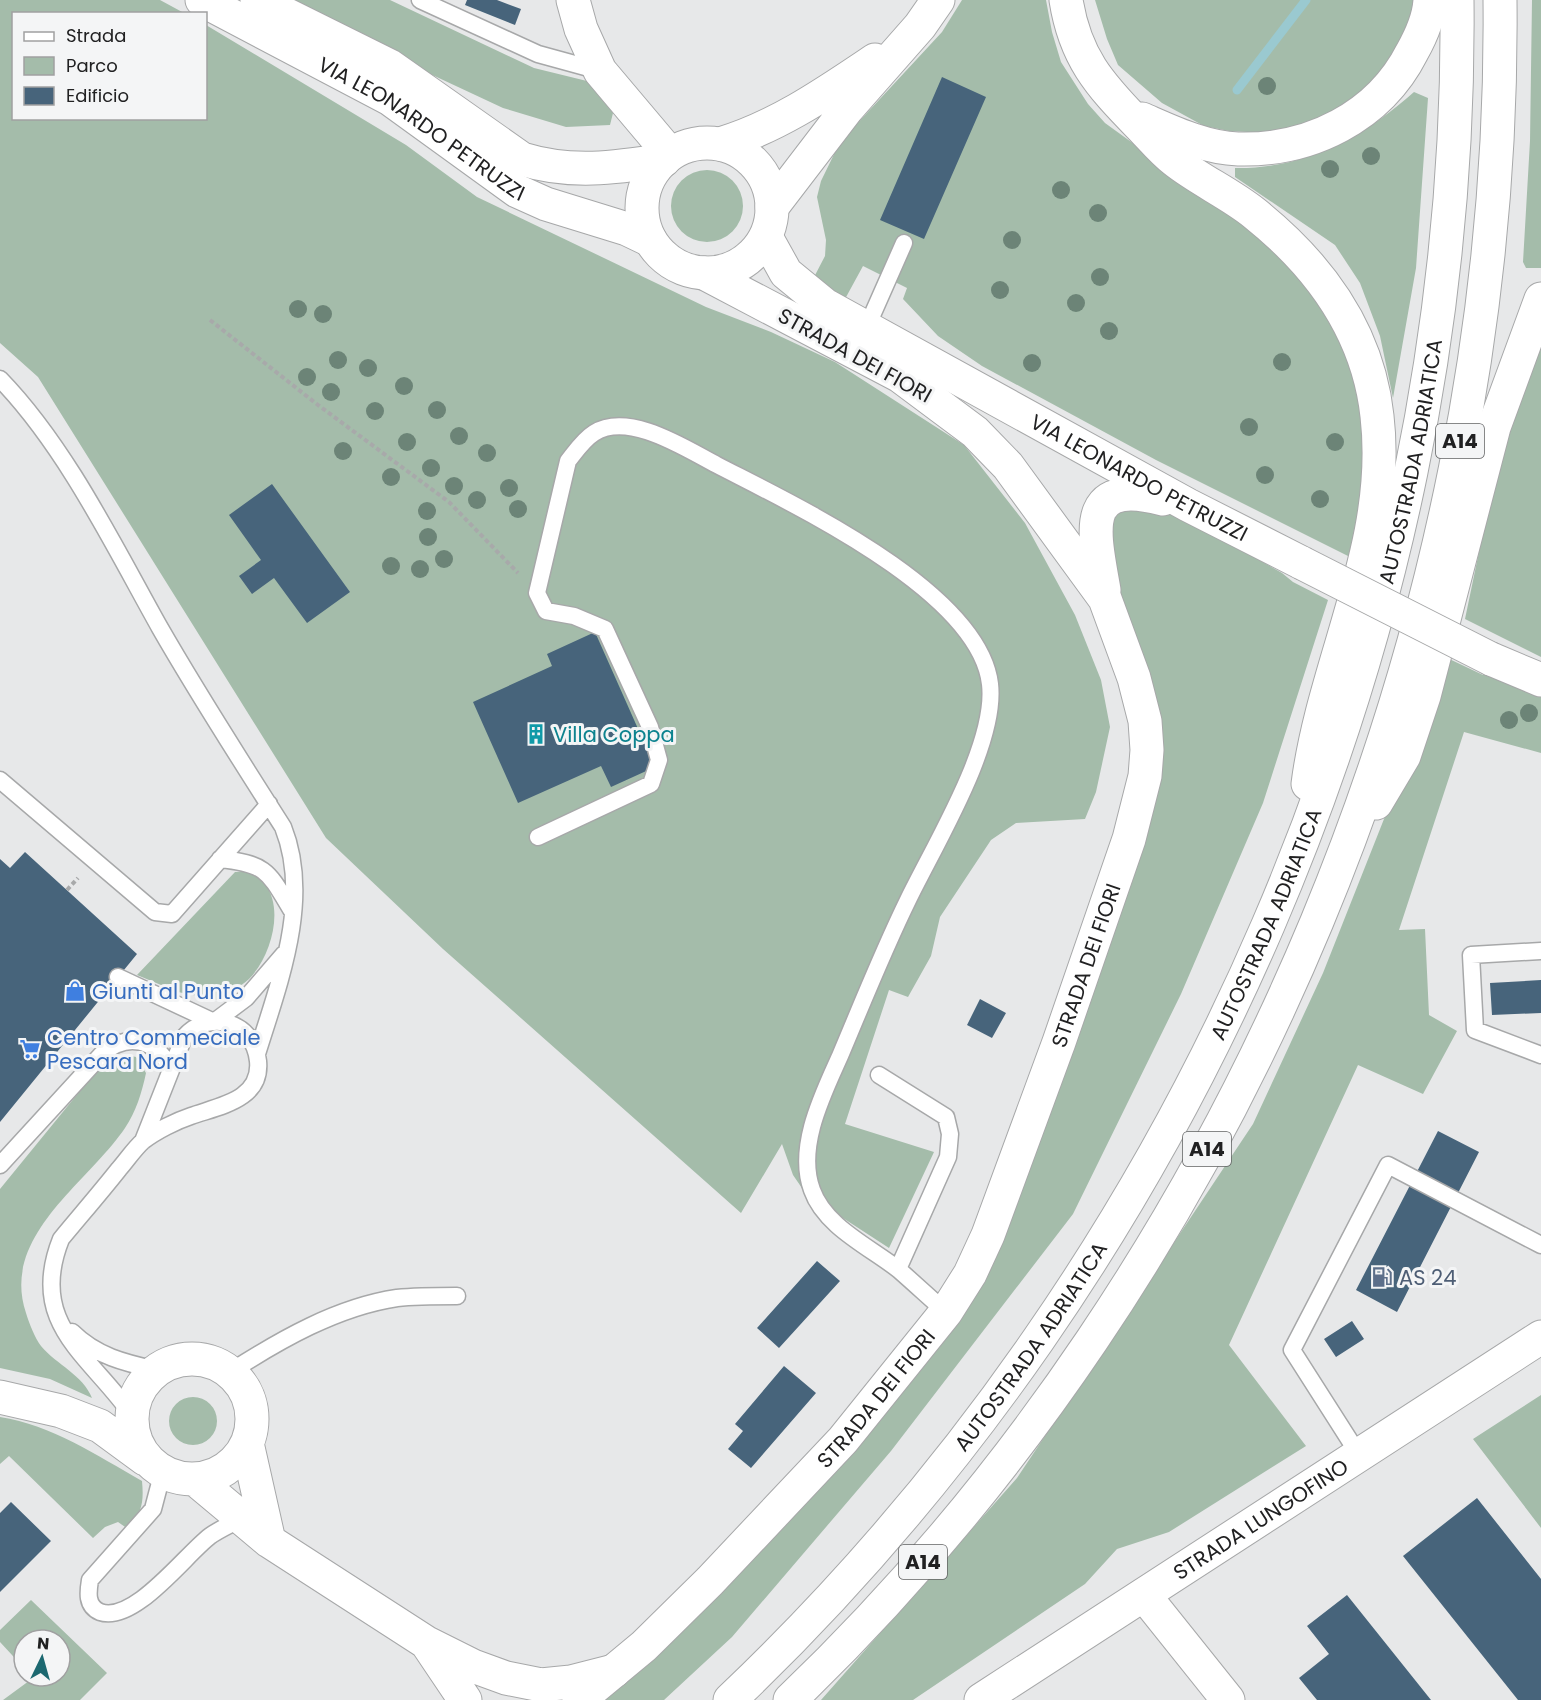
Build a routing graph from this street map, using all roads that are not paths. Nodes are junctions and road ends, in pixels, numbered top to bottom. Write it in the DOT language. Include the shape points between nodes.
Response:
graph roads {
  1 [pos="202,0"];
  2 [pos="257,0"];
  3 [pos="420,0"];
  4 [pos="573,0"];
  5 [pos="938,0"];
  6 [pos="1066,0"];
  7 [pos="1430,0"];
  8 [pos="1457,0"];
  9 [pos="1500,0"];
  10 [pos="912,36"];
  11 [pos="600,71"];
  12 [pos="1128,113"];
  13 [pos="720,144"];
  14 [pos="667,157"];
  15 [pos="769,222"];
  16 [pos="650,240"];
  17 [pos="904,243"];
  18 [pos="704,273"];
  19 [pos="1541,299"];
  20 [pos="866,329"];
  21 [pos="0,379"];
  22 [pos="1188,505"];
  23 [pos="1105,599"];
  24 [pos="1541,680"];
  25 [pos="0,780"];
  26 [pos="269,804"];
  27 [pos="537,837"];
  28 [pos="1298,854"];
  29 [pos="220,859"];
  30 [pos="1338,866"];
  31 [pos="292,910"];
  32 [pos="287,951"];
  33 [pos="1541,951"];
  34 [pos="118,977"];
  35 [pos="214,1022"];
  36 [pos="257,1054"];
  37 [pos="1541,1055"];
  38 [pos="170,1067"];
  39 [pos="879,1075"];
  40 [pos="143,1141"];
  41 [pos="0,1165"];
  42 [pos="1541,1245"];
  43 [pos="898,1269"];
  44 [pos="457,1296"];
  45 [pos="946,1312"];
  46 [pos="57,1317"];
  47 [pos="1541,1337"];
  48 [pos="157,1370"];
  49 [pos="230,1372"];
  50 [pos="0,1397"];
  51 [pos="132,1415"];
  52 [pos="247,1443"];
  53 [pos="1359,1455"];
  54 [pos="161,1470"];
  55 [pos="195,1479"];
  56 [pos="242,1518"];
  57 [pos="269,1540"];
  58 [pos="1144,1595"];
  59 [pos="427,1643"];
  60 [pos="614,1671"];
  61 [pos="465,1700"];
  62 [pos="579,1700"];
  63 [pos="730,1700"];
  64 [pos="790,1700"];
  65 [pos="981,1700"];
  66 [pos="1228,1700"];
  1 -- 16 [label="main road, VIA LEONARDO PETRUZZI" via="390,99 517,191"];
  2 -- 14 [label="main road, VIA LEONARDO PETRUZZI" via="390,66 522,159 570,169 617,168"];
  3 -- 11 [label="lane" via="538,54"];
  4 -- 11 [label="main road"];
  5 -- 10 [label="main road"];
  6 -- 12 [label="main road" via="1073,32 1087,65"];
  7 -- 12 [label="main road" via="1419,39 1405,66 1384,91 1353,118 1311,139 1286,146 1235,149 1184,137"];
  8 -- 28 [label="main road, AUTOSTRADA ADRIATICA / A14" via="1450,197 1420,422 1406,496 1364,659"];
  9 -- 30 [label="main road, AUTOSTRADA ADRIATICA / A14" via="1492,208 1465,416 1430,579 1400,687"];
  10 -- 13 [label="main road" via="809,104 750,135"];
  10 -- 15 [label="main road" via="847,109"];
  11 -- 14 [label="main road"];
  12 -- 28 [label="main road" via="1174,160 1256,214 1317,272 1361,346 1372,382 1378,436 1374,513 1347,633 1314,737"];
  13 -- 14 [label="main road" via="702,143"];
  13 -- 15 [label="main road" via="751,160 762,173 769,189"];
  14 -- 16 [label="main road" via="650,176 643,197 643,219"];
  15 -- 18 [label="main road" via="755,252 740,264"];
  15 -- 20 [label="main road, VIA LEONARDO PETRUZZI" via="786,273 825,305"];
  16 -- 18 [label="main road" via="664,257 683,268"];
  17 -- 20 [label="lane"];
  18 -- 23 [label="main road, STRADA DEI FIORI" via="900,376 975,432 1008,466"];
  19 -- 30 [label="main road" via="1494,427 1425,696 1404,756"];
  20 -- 22 [label="main road, VIA LEONARDO PETRUZZI"];
  21 -- 26 [label="lane" via="66,465 184,670"];
  22 -- 23 [label="main road" via="1131,492 1112,498 1103,506 1094,530"];
  22 -- 24 [label="main road, VIA LEONARDO PETRUZZI, bridge" via="1491,659"];
  23 -- 45 [label="main road, STRADA DEI FIORI" via="1145,721 1145,776 1129,839 988,1235"];
  25 -- 29 [label="lane" via="155,912 172,914"];
  26 -- 29 [label="lane"];
  26 -- 31 [label="lane" via="291,847"];
  27 -- 43 [label="lane" via="651,784 659,760 650,727 605,629 574,616 546,611 537,593 568,461 596,432 620,426 656,433 824,521 912,580 957,621 976,646 990,682 989,726 862,1002 814,1116 809,1146 812,1190 827,1214"];
  28 -- 63 [label="main road, AUTOSTRADA ADRIATICA / A14" via="1198,1077 1098,1253 1058,1314 936,1477 865,1563"];
  29 -- 31 [label="lane" via="250,862 265,870"];
  30 -- 64 [label="main road, AUTOSTRADA ADRIATICA / A14" via="1304,950 1232,1104 1150,1250 1107,1317 1041,1412 917,1569"];
  31 -- 32 [label="lane"];
  32 -- 35 [label="lane" via="246,998"];
  32 -- 36 [label="lane"];
  33 -- 37 [label="lane" via="1471,955 1475,1030"];
  34 -- 35 [label="lane"];
  35 -- 36 [label="lane" via="242,1030"];
  35 -- 38 [label="lane" via="194,1028 184,1037"];
  36 -- 40 [label="lane" via="256,1079 241,1098 189,1117"];
  38 -- 40 [label="lane"];
  38 -- 41 [label="lane" via="158,1049 134,1041 117,1043 102,1054"];
  39 -- 43 [label="lane" via="946,1117 950,1134 948,1156"];
  40 -- 46 [label="lane" via="61,1239 51,1278"];
  42 -- 53 [label="lane" via="1388,1165 1292,1350"];
  43 -- 45 [label="lane"];
  44 -- 49 [label="lane" via="396,1298 347,1311 274,1343"];
  45 -- 60 [label="main road, STRADA DEI FIORI" via="843,1440 710,1581"];
  46 -- 48 [label="lane" via="84,1344 116,1361"];
  46 -- 51 [label="lane" via="82,1358 116,1392"];
  47 -- 53 [label="main road, STRADA LUNGOFINO"];
  48 -- 49 [label="main road" via="194,1359"];
  48 -- 51 [label="main road" via="144,1382"];
  49 -- 52 [label="main road" via="251,1405 252,1425"];
  50 -- 54 [label="main road" via="61,1411 100,1426"];
  51 -- 54 [label="main road" via="138,1445 146,1459"];
  52 -- 55 [label="main road" via="226,1469"];
  52 -- 57 [label="main road"];
  53 -- 58 [label="main road, STRADA LUNGOFINO"];
  54 -- 55 [label="main road"];
  54 -- 56 [label="lane" via="153,1509 90,1580 88,1592 95,1610 113,1614 128,1609 211,1536"];
  55 -- 56 [label="main road"];
  56 -- 57 [label="main road"];
  57 -- 59 [label="main road"];
  58 -- 65 [label="main road, STRADA LUNGOFINO"];
  58 -- 66 [label="main road"];
  59 -- 60 [label="main road" via="506,1678 541,1684 571,1682"];
  59 -- 61 [label="main road"];
  60 -- 62 [label="main road, STRADA DEI FIORI"];
}
